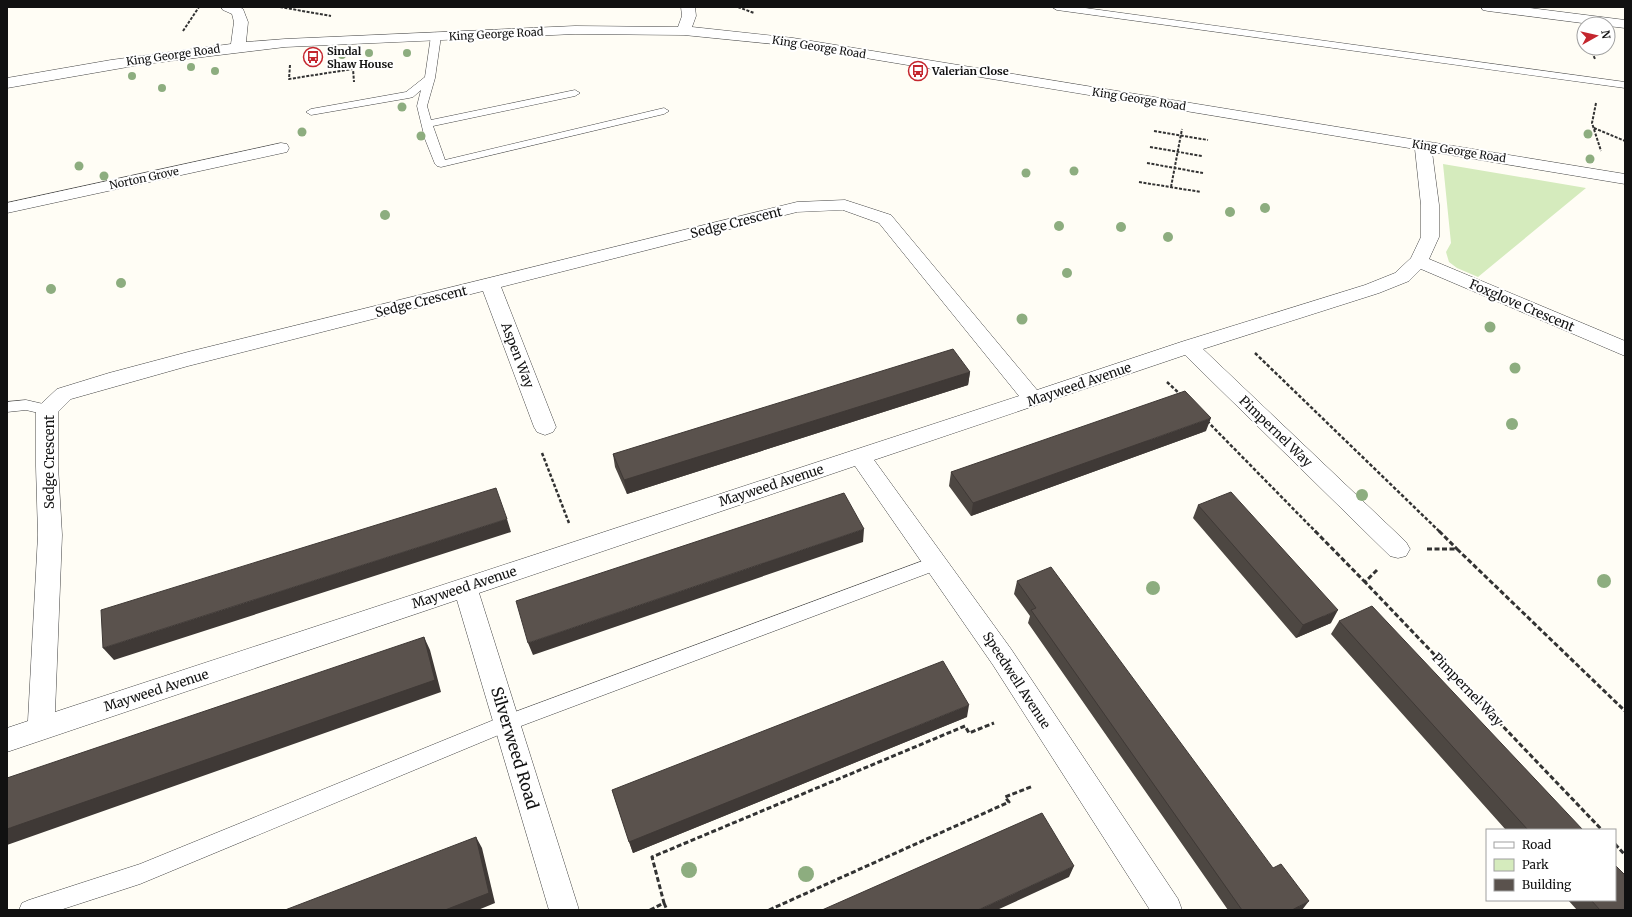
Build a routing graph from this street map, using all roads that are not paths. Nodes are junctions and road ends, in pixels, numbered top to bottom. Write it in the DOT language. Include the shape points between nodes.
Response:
graph roads {
  1 [pos="228,7"];
  2 [pos="688,7"];
  3 [pos="1057,7"];
  4 [pos="1488,7"];
  5 [pos="1625,24"];
  6 [pos="684,31"];
  7 [pos="436,36"];
  8 [pos="238,47"];
  9 [pos="430,78"];
  10 [pos="7,83"];
  11 [pos="1625,85"];
  12 [pos="575,93"];
  13 [pos="664,111"];
  14 [pos="311,112"];
  15 [pos="427,124"];
  16 [pos="1423,146"];
  17 [pos="281,148"];
  18 [pos="1625,179"];
  19 [pos="7,208"];
  20 [pos="1418,261"];
  21 [pos="490,284"];
  22 [pos="1188,347"];
  23 [pos="1625,349"];
  24 [pos="1033,399"];
  25 [pos="7,407"];
  26 [pos="47,410"];
  27 [pos="545,427"];
  28 [pos="860,456"];
  29 [pos="1398,549"];
  30 [pos="936,563"];
  31 [pos="465,587"];
  32 [pos="507,724"];
  33 [pos="41,728"];
  34 [pos="7,740"];
  35 [pos="29,910"];
  36 [pos="564,910"];
  37 [pos="1167,910"];
  1 -- 8 [label="street" via="238,12 241,19"];
  2 -- 6 [label="street" via="689,16"];
  3 -- 11 [label="lane"];
  4 -- 5 [label="street"];
  6 -- 7 [label="street, King George Road" via="574,30"];
  6 -- 16 [label="street, King George Road" via="793,42"];
  7 -- 8 [label="street, King George Road"];
  7 -- 9 [label="lane"];
  8 -- 10 [label="street, King George Road" via="126,62"];
  9 -- 14 [label="lane" via="409,94"];
  9 -- 15 [label="lane" via="422,106"];
  12 -- 15 [label="lane"];
  13 -- 15 [label="lane" via="441,164"];
  16 -- 18 [label="street, King George Road"];
  16 -- 20 [label="street, Mayweed Avenue" via="1430,205 1430,237"];
  17 -- 19 [label="street, Norton Grove"];
  20 -- 22 [label="street, Mayweed Avenue" via="1402,277 1372,289"];
  20 -- 23 [label="street, Foxglove Crescent"];
  21 -- 24 [label="street, Sedge Crescent" via="797,207 845,205 885,219"];
  21 -- 26 [label="street, Sedge Crescent" via="109,380 64,394"];
  21 -- 27 [label="street, Aspen Way"];
  22 -- 24 [label="street, Mayweed Avenue"];
  22 -- 29 [label="street, Pimpernel Way"];
  24 -- 28 [label="street, Mayweed Avenue"];
  25 -- 26 [label="lane" via="26,405"];
  26 -- 33 [label="street, Sedge Crescent" via="50,536"];
  28 -- 30 [label="street, Speedwell Avenue"];
  28 -- 31 [label="street, Mayweed Avenue"];
  30 -- 32 [label="lane"];
  30 -- 37 [label="street, Speedwell Avenue" via="1002,657"];
  31 -- 32 [label="street, Silverweed Road"];
  31 -- 33 [label="street, Mayweed Avenue"];
  32 -- 35 [label="lane" via="140,874"];
  32 -- 36 [label="street, Silverweed Road"];
  33 -- 34 [label="street, Mayweed Avenue"];
}
